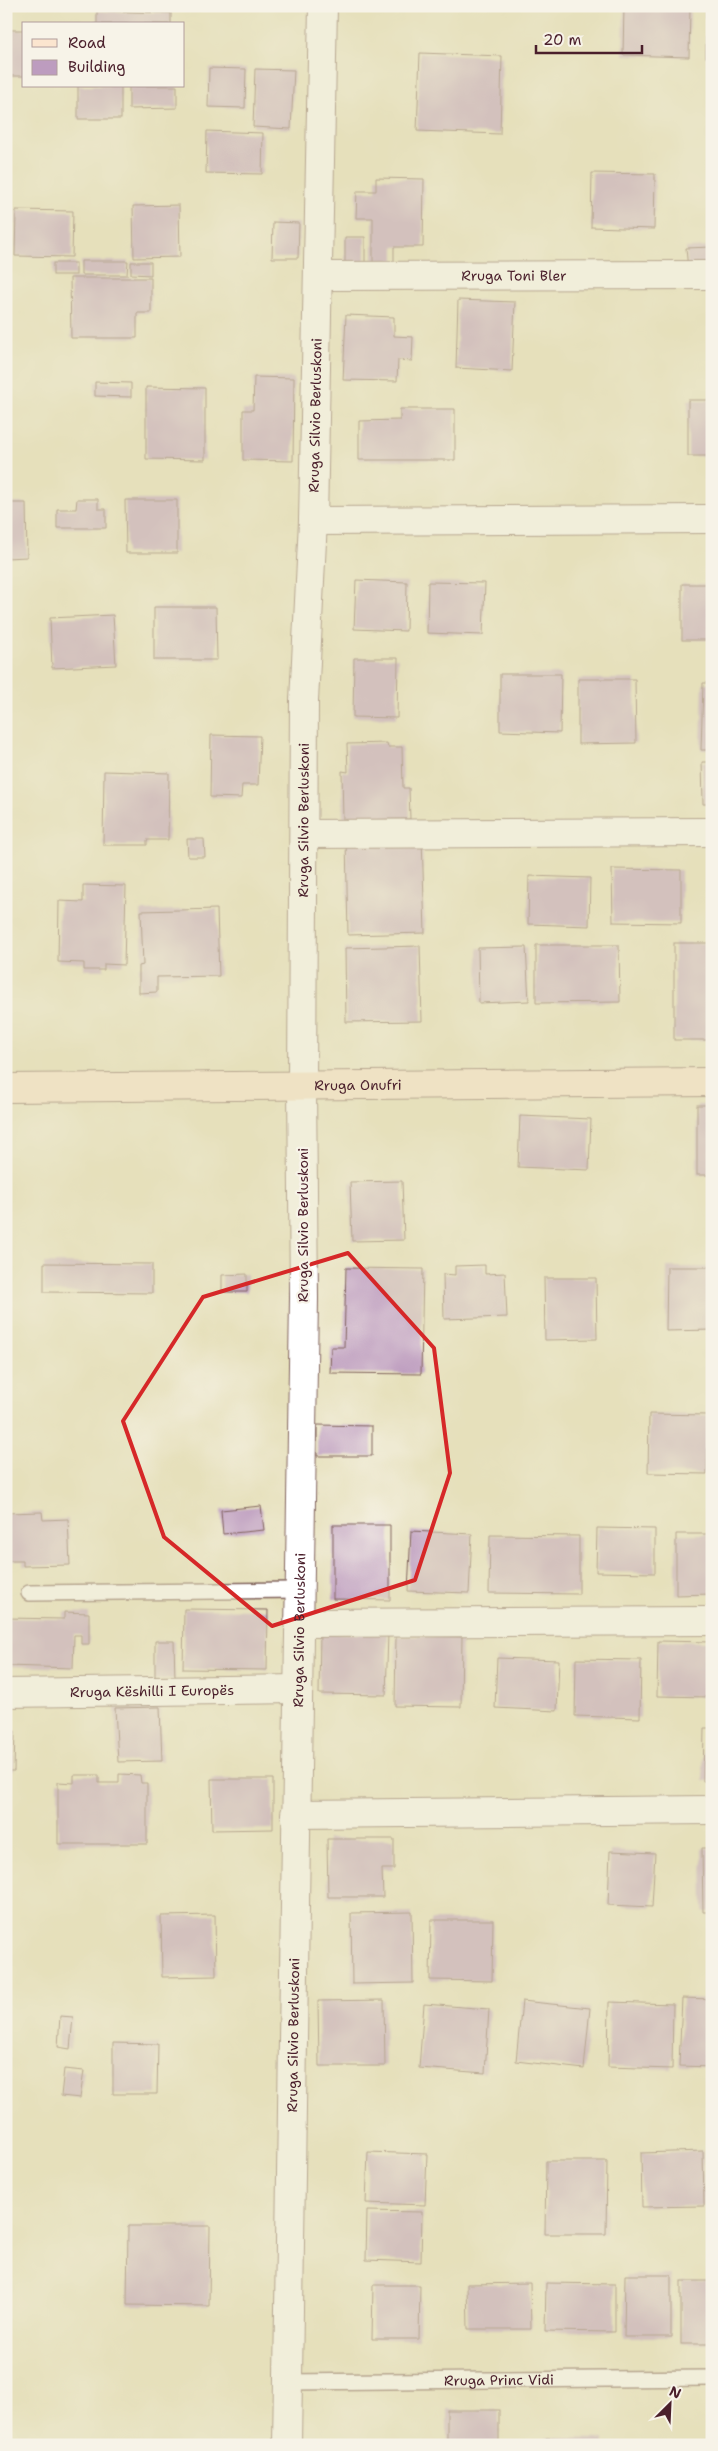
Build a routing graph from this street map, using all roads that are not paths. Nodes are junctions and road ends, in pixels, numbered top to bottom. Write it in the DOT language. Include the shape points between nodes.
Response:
graph roads {
  1 [pos="323,6"];
  2 [pos="712,275"];
  3 [pos="318,276"];
  4 [pos="712,519"];
  5 [pos="313,521"];
  6 [pos="712,832"];
  7 [pos="304,834"];
  8 [pos="712,1082"];
  9 [pos="302,1086"];
  10 [pos="6,1088"];
  11 [pos="299,1590"];
  12 [pos="29,1593"];
  13 [pos="712,1621"];
  14 [pos="298,1623"];
  15 [pos="297,1688"];
  16 [pos="6,1693"];
  17 [pos="712,1810"];
  18 [pos="295,1814"];
  19 [pos="712,2378"];
  20 [pos="288,2382"];
  21 [pos="287,2445"];
  1 -- 3 [label="street, Rruga Silvio Berluskoni"];
  2 -- 3 [label="street, Rruga Toni Bler"];
  3 -- 5 [label="street, Rruga Silvio Berluskoni"];
  4 -- 5 [label="street"];
  5 -- 7 [label="street, Rruga Silvio Berluskoni" via="304,692"];
  6 -- 7 [label="street"];
  7 -- 9 [label="street, Rruga Silvio Berluskoni"];
  8 -- 9 [label="street, Rruga Onufri"];
  9 -- 10 [label="street, Rruga Onufri"];
  9 -- 11 [label="street, Rruga Silvio Berluskoni" via="304,1298"];
  11 -- 12 [label="lane"];
  11 -- 14 [label="street, Rruga Silvio Berluskoni"];
  13 -- 14 [label="street"];
  14 -- 15 [label="street, Rruga Silvio Berluskoni"];
  15 -- 16 [label="street, Rruga Këshilli I Europës"];
  15 -- 18 [label="street, Rruga Silvio Berluskoni"];
  17 -- 18 [label="street"];
  18 -- 20 [label="street, Rruga Silvio Berluskoni"];
  19 -- 20 [label="lane, Rruga Princ Vidi"];
  20 -- 21 [label="street, Rruga Silvio Berluskoni"];
}
